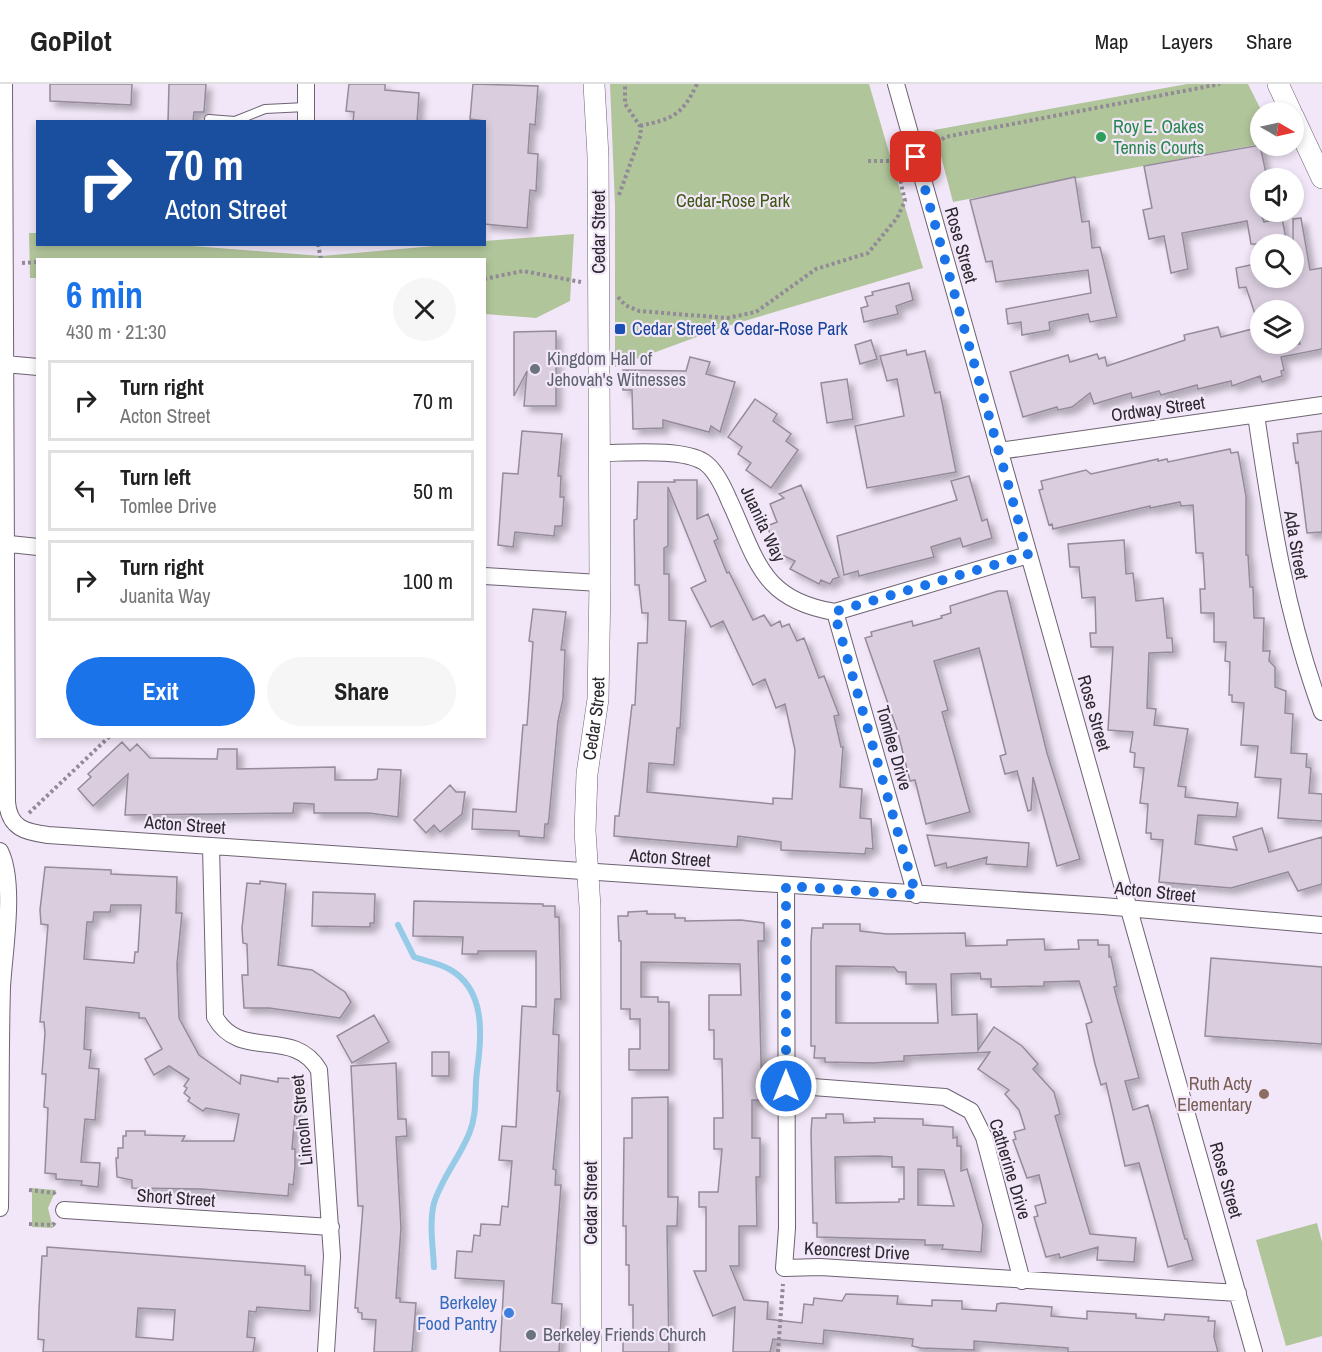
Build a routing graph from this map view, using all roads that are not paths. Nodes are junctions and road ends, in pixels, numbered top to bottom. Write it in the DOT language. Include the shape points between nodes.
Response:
graph roads {
  1 [pos="4,84"];
  2 [pos="306,84"];
  3 [pos="594,84"];
  4 [pos="896,84"];
  5 [pos="1278,84"];
  6 [pos="1286,102"];
  7 [pos="306,114"];
  8 [pos="209,119"];
  9 [pos="222,120"];
  10 [pos="237,120"];
  11 [pos="1304,140"];
  12 [pos="1322,178"];
  13 [pos="6,364"];
  14 [pos="36,367"];
  15 [pos="1322,405"];
  16 [pos="1256,415"];
  17 [pos="999,451"];
  18 [pos="600,453"];
  19 [pos="3,544"];
  20 [pos="36,547"];
  21 [pos="1028,555"];
  22 [pos="486,576"];
  23 [pos="600,583"];
  24 [pos="834,612"];
  25 [pos="1322,712"];
  26 [pos="211,846"];
  27 [pos="0,851"];
  28 [pos="588,872"];
  29 [pos="786,886"];
  30 [pos="916,895"];
  31 [pos="1129,909"];
  32 [pos="1322,926"];
  33 [pos="1,1039"];
  34 [pos="786,1086"];
  35 [pos="0,1208"];
  36 [pos="64,1210"];
  37 [pos="331,1227"];
  38 [pos="1022,1281"];
  39 [pos="1238,1293"];
  40 [pos="326,1352"];
  41 [pos="591,1352"];
  42 [pos="1254,1352"];
  1 -- 13 [label="street"];
  2 -- 7 [label="street"];
  3 -- 18 [label="street, Cedar Street"];
  4 -- 17 [label="street, Rose Street"];
  5 -- 6 [label="street"];
  7 -- 10 [label="lane" via="265,109"];
  8 -- 9 [label="lane"];
  11 -- 12 [label="street"];
  13 -- 14 [label="street"];
  13 -- 19 [label="street"];
  15 -- 16 [label="street, Ordway Street"];
  16 -- 17 [label="street, Ordway Street"];
  16 -- 25 [label="street, Ada Street" via="1284,588"];
  17 -- 21 [label="street, Rose Street"];
  18 -- 23 [label="street, Cedar Street"];
  18 -- 24 [label="street, Juanita Way" via="683,455 705,463 722,483 763,574 784,596"];
  19 -- 20 [label="street"];
  19 -- 26 [label="street, Acton Street" via="10,819 28,832 48,835"];
  21 -- 24 [label="street"];
  21 -- 31 [label="street, Rose Street"];
  22 -- 23 [label="street"];
  23 -- 28 [label="street, Cedar Street" via="598,699 587,774"];
  24 -- 30 [label="street, Tomlee Drive"];
  26 -- 28 [label="street, Acton Street"];
  26 -- 37 [label="street, Lincoln Street" via="215,1017 220,1027 235,1039 291,1046 313,1059 319,1070"];
  27 -- 33 [label="street" via="6,869 7,937"];
  28 -- 29 [label="street, Acton Street"];
  28 -- 41 [label="street, Cedar Street"];
  29 -- 30 [label="street, Acton Street"];
  29 -- 34 [label="street, Keoncrest Drive"];
  30 -- 31 [label="street, Acton Street"];
  31 -- 32 [label="street, Acton Street"];
  31 -- 39 [label="street, Rose Street"];
  33 -- 35 [label="street"];
  34 -- 38 [label="street, Catherine Drive" via="945,1097 971,1111 984,1137"];
  34 -- 38 [label="street, Keoncrest Drive" via="784,1268 820,1266"];
  36 -- 37 [label="street, Short Street"];
  37 -- 40 [label="street, Lincoln Street"];
  38 -- 39 [label="street, Keoncrest Drive"];
  39 -- 42 [label="street, Rose Street"];
}
